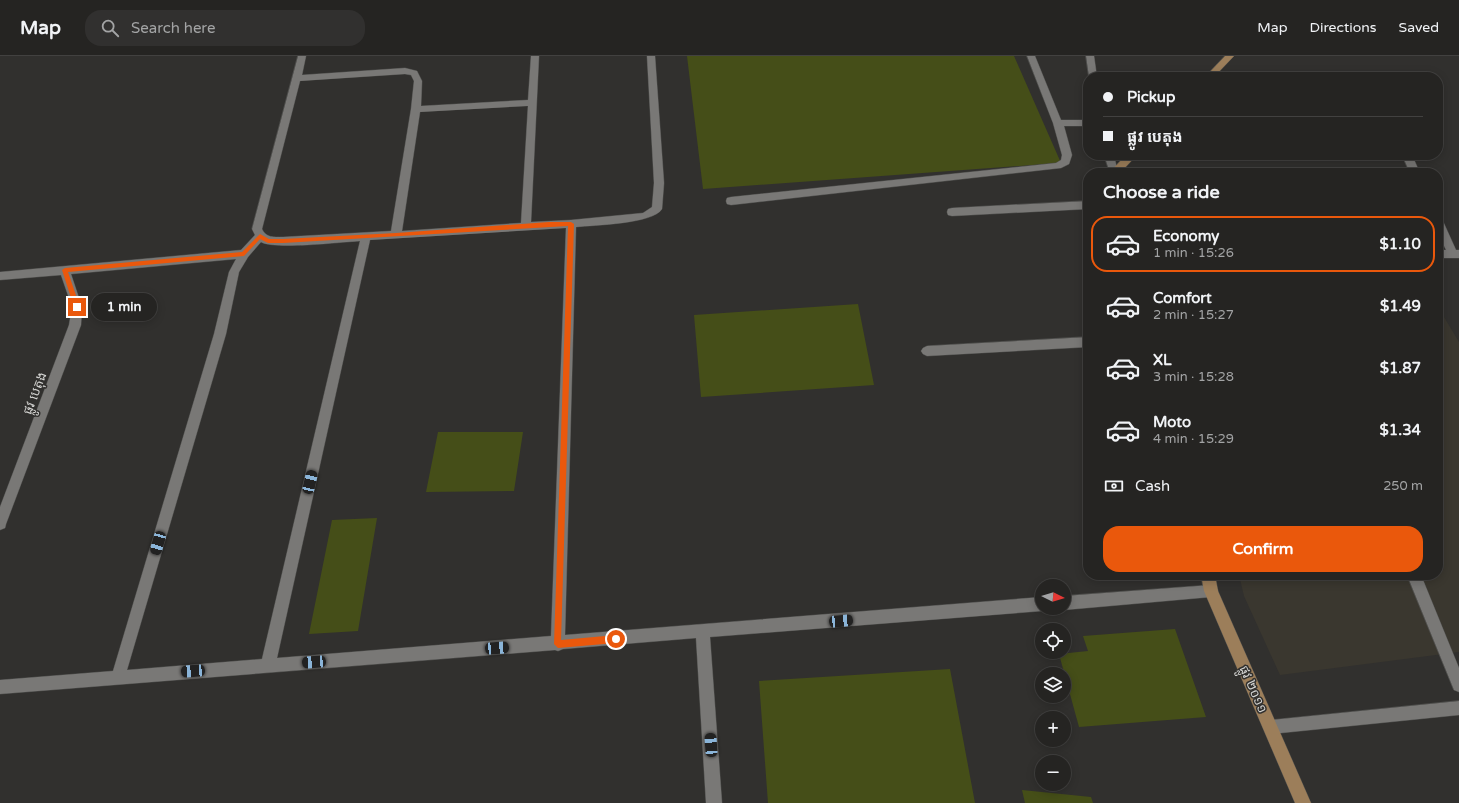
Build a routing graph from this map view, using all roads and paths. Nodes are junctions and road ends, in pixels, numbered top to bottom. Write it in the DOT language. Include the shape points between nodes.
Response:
graph roads {
  1 [pos="302,56"];
  2 [pos="535,56"];
  3 [pos="651,56"];
  4 [pos="1031,56"];
  5 [pos="1090,56"];
  6 [pos="1230,56"];
  7 [pos="1092,72"];
  8 [pos="1214,72"];
  9 [pos="296,78"];
  10 [pos="533,103"];
  11 [pos="416,110"];
  12 [pos="1058,123"];
  13 [pos="1083,123"];
  14 [pos="1127,160"];
  15 [pos="1119,168"];
  16 [pos="731,201"];
  17 [pos="1083,205"];
  18 [pos="952,212"];
  19 [pos="571,224"];
  20 [pos="526,226"];
  21 [pos="1443,231"];
  22 [pos="396,235"];
  23 [pos="260,236"];
  24 [pos="366,236"];
  25 [pos="244,254"];
  26 [pos="1443,254"];
  27 [pos="1456,254"];
  28 [pos="65,270"];
  29 [pos="0,276"];
  30 [pos="1083,342"];
  31 [pos="927,351"];
  32 [pos="0,524"];
  33 [pos="1209,580"];
  34 [pos="1416,580"];
  35 [pos="1211,591"];
  36 [pos="1071,602"];
  37 [pos="1035,605"];
  38 [pos="703,632"];
  39 [pos="558,644"];
  40 [pos="268,665"];
  41 [pos="118,677"];
  42 [pos="1459,684"];
  43 [pos="0,687"];
  44 [pos="1459,708"];
  45 [pos="1271,727"];
  46 [pos="714,803"];
  47 [pos="1303,803"];
  1 -- 9 [label="street"];
  2 -- 10 [label="street"];
  3 -- 19 [label="street" via="659,183 657,209 645,216"];
  4 -- 12 [label="street"];
  5 -- 7 [label="street"];
  6 -- 8 [label="main road"];
  9 -- 11 [label="street" via="404,71 414,73 418,81"];
  9 -- 23 [label="street" via="257,229"];
  10 -- 11 [label="street"];
  10 -- 20 [label="street"];
  11 -- 22 [label="street"];
  12 -- 13 [label="street"];
  12 -- 16 [label="street" via="1067,155 1066,162 1058,166"];
  14 -- 15 [label="main road"];
  17 -- 18 [label="street"];
  19 -- 20 [label="street"];
  19 -- 39 [label="street"];
  20 -- 22 [label="street"];
  21 -- 27 [label="street"];
  22 -- 24 [label="street"];
  23 -- 24 [label="street" via="268,241"];
  23 -- 25 [label="street"];
  24 -- 40 [label="street"];
  25 -- 28 [label="street"];
  25 -- 41 [label="street" via="234,272 220,334"];
  26 -- 27 [label="street"];
  28 -- 29 [label="street"];
  28 -- 32 [label="street, ផ្លូវ បេតុង" via="77,307 75,325"];
  30 -- 31 [label="street"];
  33 -- 35 [label="main road, ផ្លូវ ២០១១"];
  34 -- 42 [label="street"];
  35 -- 36 [label="street"];
  35 -- 45 [label="main road, ផ្លូវ ២០១១"];
  37 -- 38 [label="street"];
  38 -- 39 [label="street"];
  38 -- 46 [label="street"];
  39 -- 40 [label="street"];
  40 -- 41 [label="street"];
  41 -- 43 [label="street"];
  44 -- 45 [label="street"];
  45 -- 47 [label="main road, ផ្លូវ ២០១១"];
}
